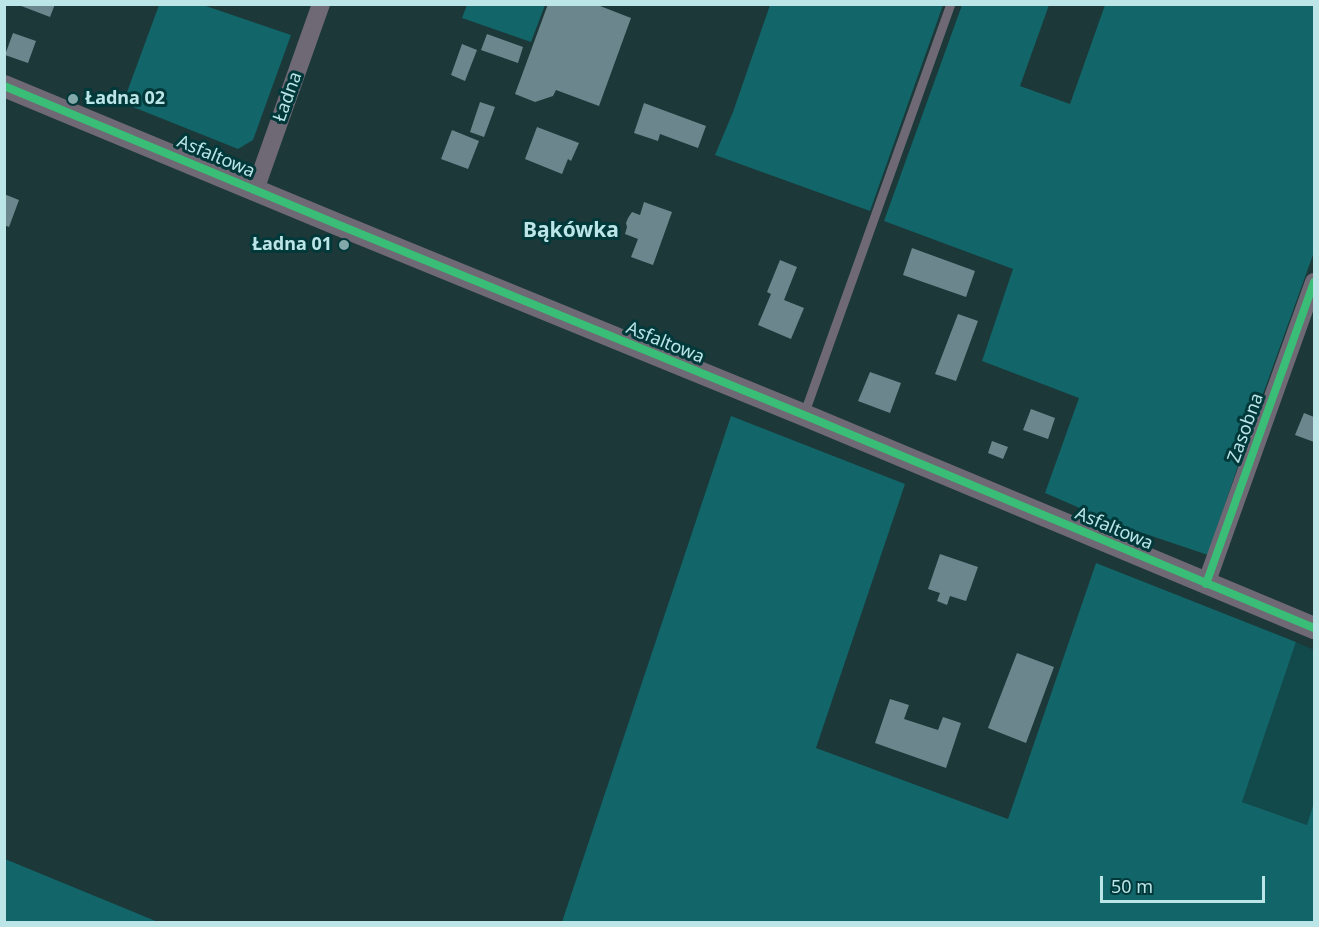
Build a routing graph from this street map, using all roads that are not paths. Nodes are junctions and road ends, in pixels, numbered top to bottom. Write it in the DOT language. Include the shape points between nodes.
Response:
graph roads {
  1 [pos="321,4"];
  2 [pos="951,4"];
  3 [pos="4,86"];
  4 [pos="255,189"];
  5 [pos="1314,282"];
  6 [pos="804,415"];
  7 [pos="1206,584"];
  8 [pos="1314,628"];
  1 -- 4 [label="street, Ładna"];
  2 -- 6 [label="lane"];
  3 -- 4 [label="street, Asfaltowa"];
  4 -- 6 [label="street, Asfaltowa"];
  5 -- 7 [label="street, Zasobna"];
  6 -- 7 [label="street, Asfaltowa"];
  7 -- 8 [label="street, Asfaltowa"];
}
